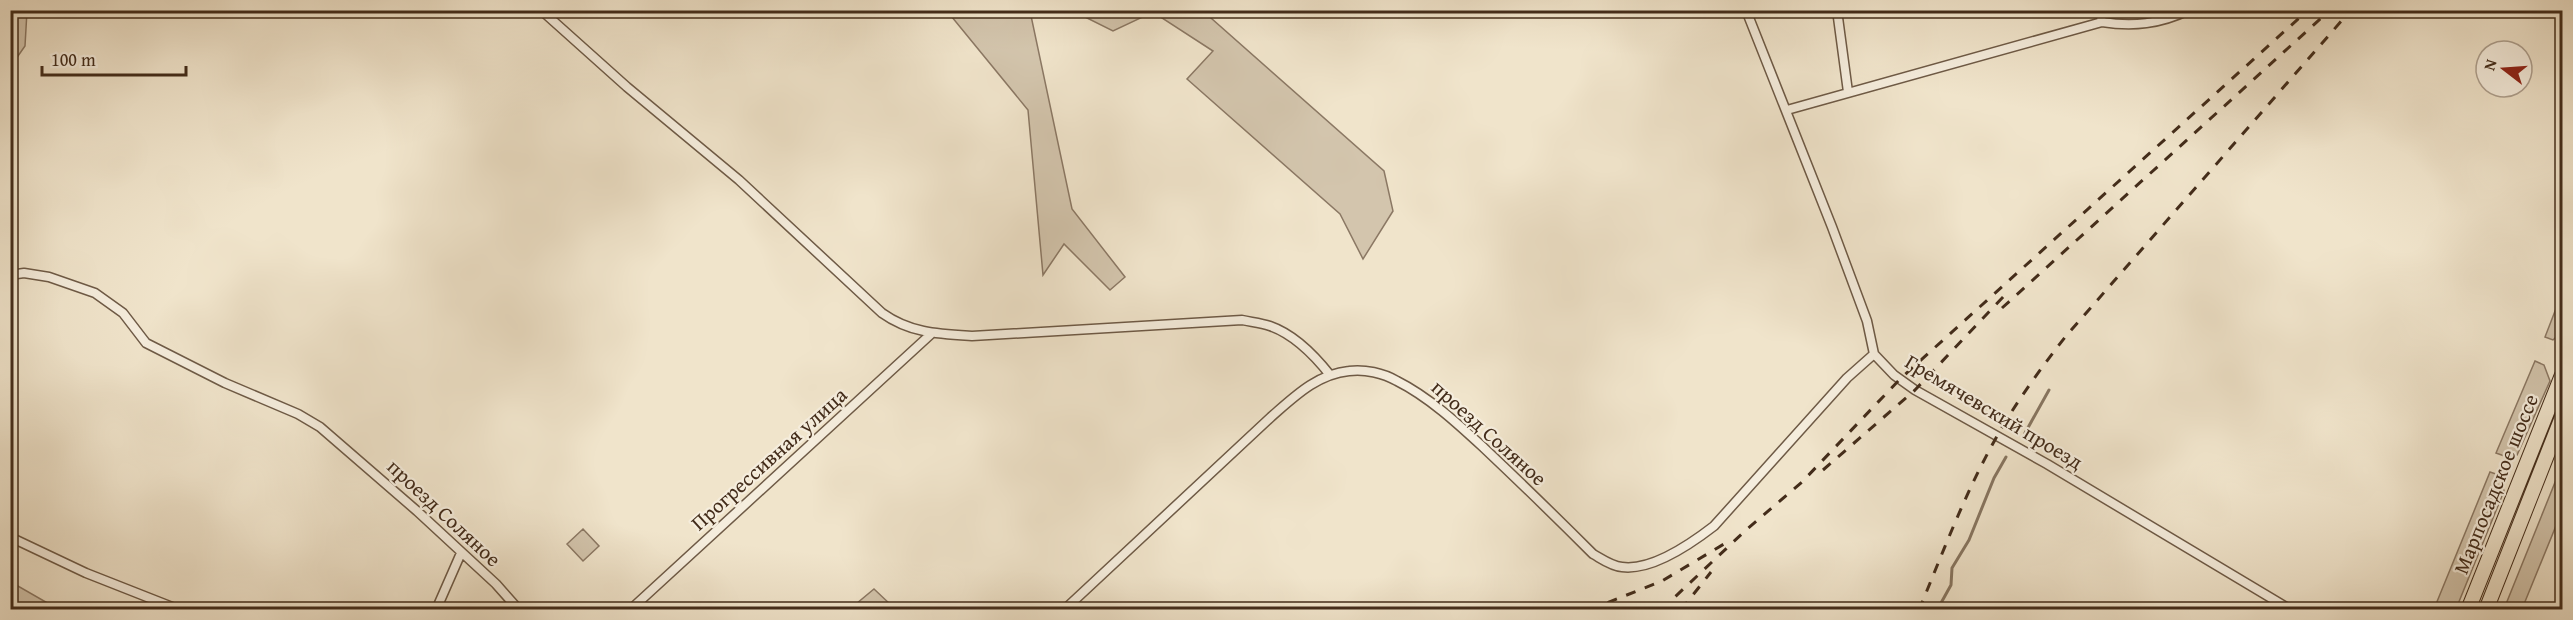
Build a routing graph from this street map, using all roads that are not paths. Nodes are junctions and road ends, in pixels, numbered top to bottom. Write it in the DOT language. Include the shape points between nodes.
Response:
graph roads {
  1 [pos="542,10"];
  2 [pos="1746,10"];
  3 [pos="1837,10"];
  4 [pos="2100,10"];
  5 [pos="2189,10"];
  6 [pos="2102,22"];
  7 [pos="1848,92"];
  8 [pos="1787,110"];
  9 [pos="10,275"];
  10 [pos="931,334"];
  11 [pos="1874,354"];
  12 [pos="1330,375"];
  13 [pos="2562,375"];
  14 [pos="2562,417"];
  15 [pos="10,537"];
  16 [pos="461,553"];
  17 [pos="180,609"];
  18 [pos="436,609"];
  19 [pos="519,609"];
  20 [pos="630,609"];
  21 [pos="1064,609"];
  22 [pos="2291,609"];
  23 [pos="2468,609"];
  24 [pos="2486,609"];
  1 -- 10 [label="street" via="739,180 882,313 903,326"];
  2 -- 8 [label="street"];
  3 -- 7 [label="street"];
  4 -- 6 [label="street"];
  5 -- 6 [label="street" via="2169,20 2144,25"];
  6 -- 7 [label="street"];
  7 -- 8 [label="street"];
  8 -- 11 [label="street" via="1866,321"];
  9 -- 16 [label="street, проезд Соляное" via="49,277 95,293 123,313 146,344 298,414 343,445"];
  10 -- 12 [label="street" via="972,336 1242,320 1271,326 1284,334 1316,356"];
  10 -- 20 [label="street, Прогрессивная улица"];
  11 -- 12 [label="street, проезд Соляное" via="1847,378 1714,525 1692,543 1635,567 1610,564 1593,554 1464,430 1414,391 1396,380 1367,371"];
  11 -- 22 [label="street, Гремячевский проезд" via="1915,390"];
  12 -- 21 [label="street, проезд Соляное" via="1300,392 1271,417"];
  13 -- 23 [label="main road, Марпосадское шоссе"];
  14 -- 24 [label="main road, Марпосадское шоссе"];
  15 -- 17 [label="street" via="87,573"];
  16 -- 18 [label="street"];
  16 -- 19 [label="street, проезд Соляное"];
}
